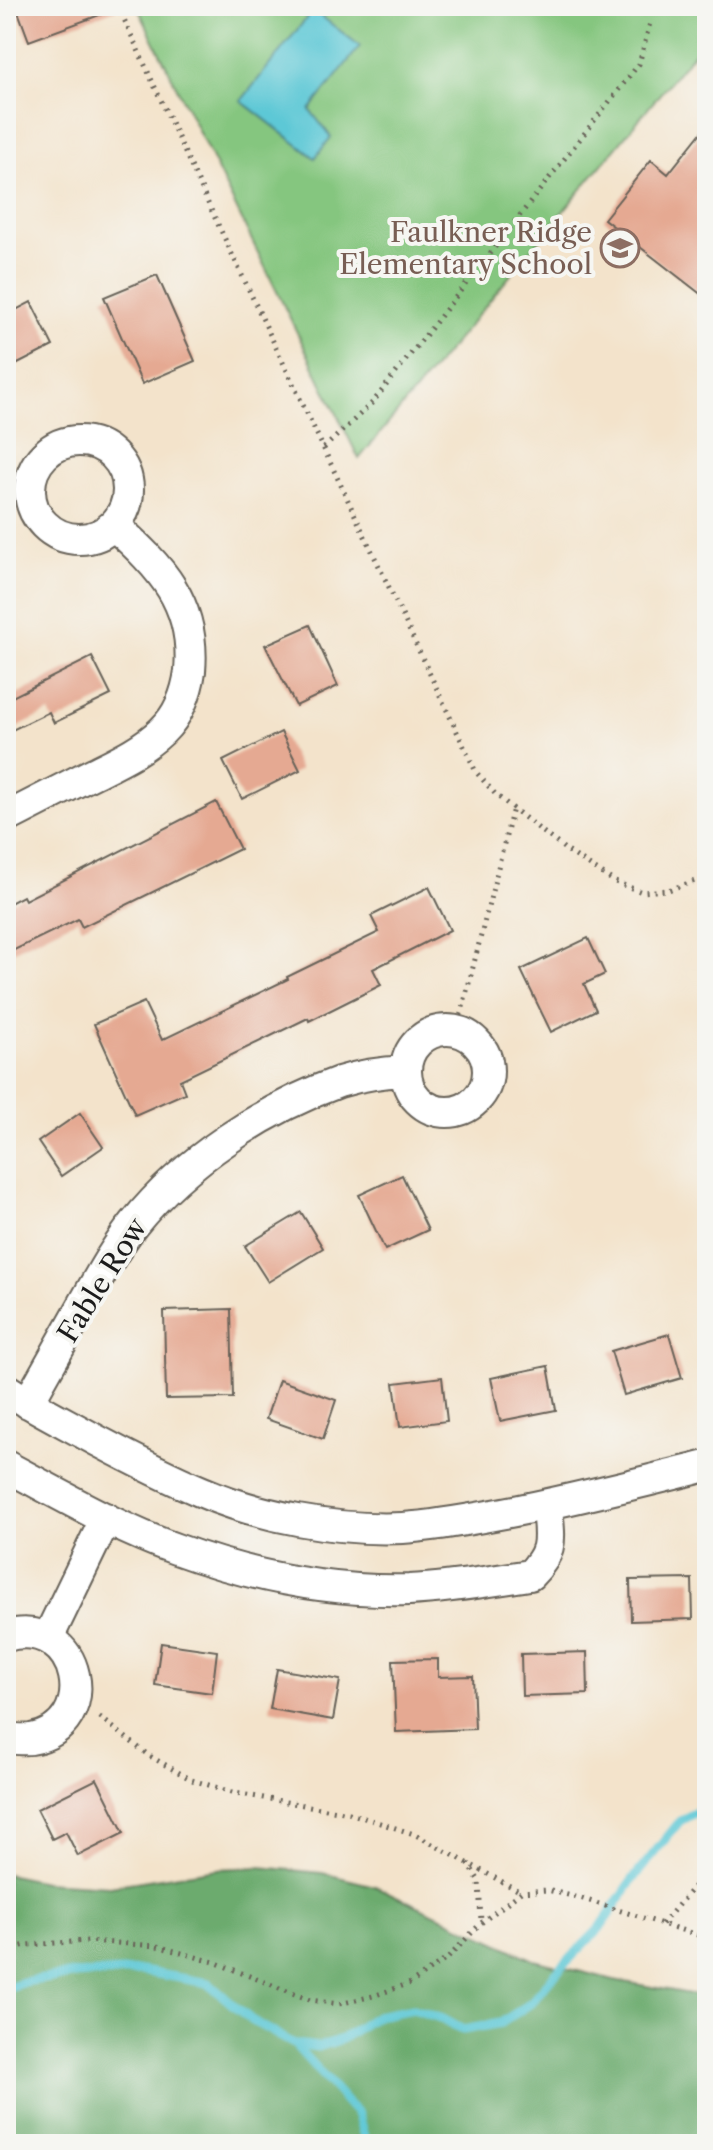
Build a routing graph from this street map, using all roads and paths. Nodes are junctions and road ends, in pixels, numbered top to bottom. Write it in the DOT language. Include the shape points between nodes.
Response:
graph roads {
  1 [pos="118,6"];
  2 [pos="650,23"];
  3 [pos="324,448"];
  4 [pos="114,525"];
  5 [pos="513,808"];
  6 [pos="6,818"];
  7 [pos="707,880"];
  8 [pos="455,1030"];
  9 [pos="405,1071"];
  10 [pos="17,1396"];
  11 [pos="6,1466"];
  12 [pos="707,1466"];
  13 [pos="547,1505"];
  14 [pos="106,1518"];
  15 [pos="6,1636"];
  16 [pos="48,1638"];
  17 [pos="75,1701"];
  18 [pos="6,1738"];
  19 [pos="467,1862"];
  20 [pos="707,1871"];
  21 [pos="521,1892"];
  22 [pos="481,1923"];
  23 [pos="662,1924"];
  24 [pos="707,1938"];
  25 [pos="6,1950"];
  1 -- 3 [label="path"];
  2 -- 3 [label="path" via="639,64 373,402"];
  3 -- 5 [label="path" via="476,772"];
  4 -- 6 [label="street" via="149,557 187,619 191,653 179,709 138,750"];
  5 -- 7 [label="path" via="566,850 628,887 668,890"];
  5 -- 8 [label="path"];
  8 -- 9 [label="street" via="421,1038"];
  8 -- 9 [label="street" via="474,1039 487,1058 488,1082 475,1103 451,1113 423,1106 411,1092"];
  9 -- 10 [label="street, Fable Row" via="340,1082 277,1110 172,1182 134,1224"];
  10 -- 13 [label="street" via="201,1492 307,1521 402,1528"];
  11 -- 14 [label="street"];
  12 -- 13 [label="street"];
  13 -- 14 [label="street" via="550,1549 530,1575 410,1590 286,1580 175,1549"];
  14 -- 16 [label="street"];
  15 -- 16 [label="street" via="21,1632"];
  16 -- 17 [label="street" via="69,1658"];
  17 -- 18 [label="street" via="65,1719 47,1734 29,1740"];
  17 -- 19 [label="path" via="192,1780 349,1813 414,1834"];
  19 -- 21 [label="path"];
  19 -- 22 [label="path" via="479,1881"];
  20 -- 23 [label="path"];
  21 -- 22 [label="path"];
  21 -- 23 [label="path" via="547,1890"];
  22 -- 25 [label="path" via="448,1958 411,1983 339,2004 310,2000 157,1946 88,1941"];
  23 -- 24 [label="path"];
}
